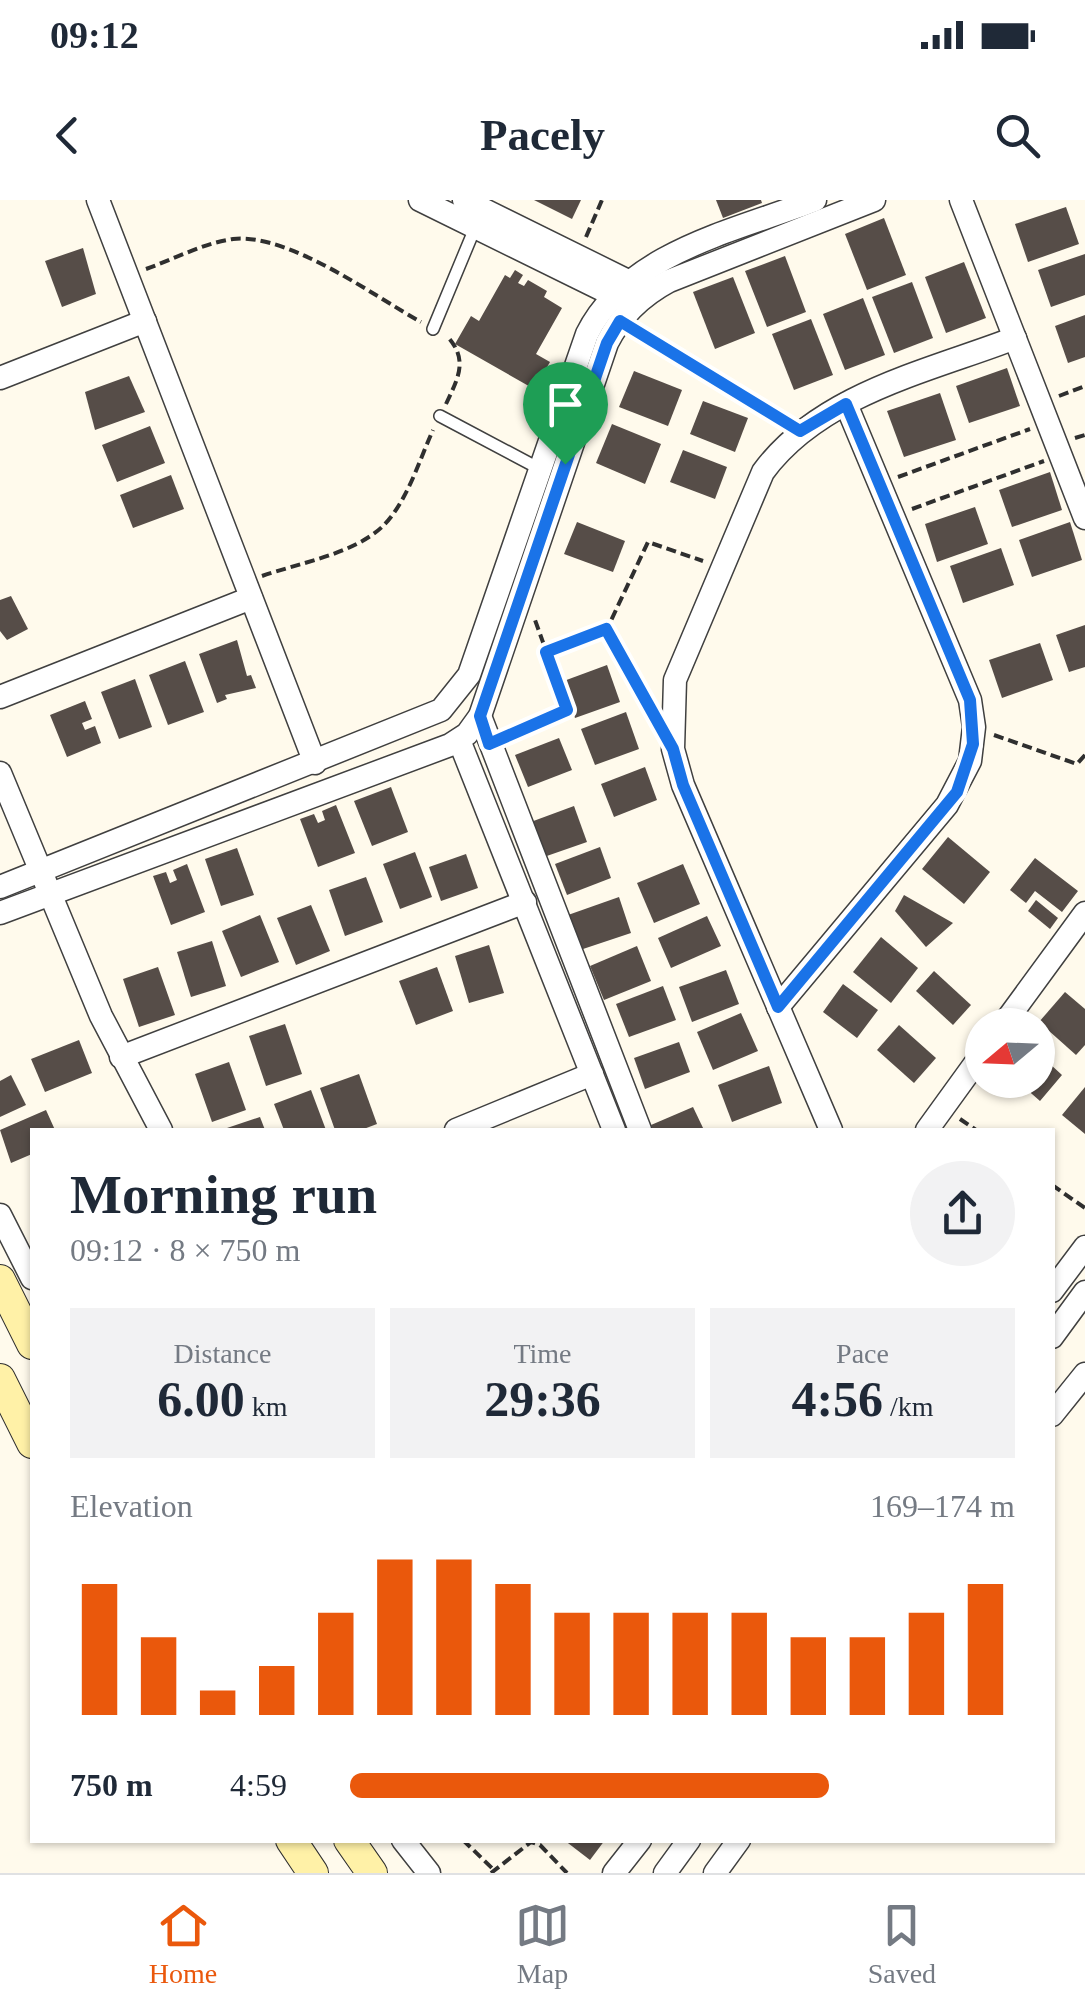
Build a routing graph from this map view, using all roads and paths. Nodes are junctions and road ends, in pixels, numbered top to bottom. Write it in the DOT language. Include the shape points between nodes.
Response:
graph roads {
  1 [pos="98,200"];
  2 [pos="464,200"];
  3 [pos="602,200"];
  4 [pos="815,200"];
  5 [pos="874,200"];
  6 [pos="961,200"];
  7 [pos="425,201"];
  8 [pos="476,228"];
  9 [pos="736,243"];
  10 [pos="578,256"];
  11 [pos="127,276"];
  12 [pos="620,288"];
  13 [pos="620,321"];
  14 [pos="145,322"];
  15 [pos="433,329"];
  16 [pos="1014,338"];
  17 [pos="0,378"];
  18 [pos="1085,386"];
  19 [pos="846,404"];
  20 [pos="1044,412"];
  21 [pos="440,416"];
  22 [pos="800,431"];
  23 [pos="1060,456"];
  24 [pos="540,469"];
  25 [pos="880,484"];
  26 [pos="894,516"];
  27 [pos="1085,518"];
  28 [pos="722,568"];
  29 [pos="523,586"];
  30 [pos="248,590"];
  31 [pos="606,629"];
  32 [pos="546,652"];
  33 [pos="0,697"];
  34 [pos="654,715"];
  35 [pos="480,716"];
  36 [pos="974,728"];
  37 [pos="459,740"];
  38 [pos="489,744"];
  39 [pos="1085,755"];
  40 [pos="315,763"];
  41 [pos="0,773"];
  42 [pos="242,792"];
  43 [pos="251,819"];
  44 [pos="40,871"];
  45 [pos="0,887"];
  46 [pos="50,894"];
  47 [pos="525,902"];
  48 [pos="0,913"];
  49 [pos="1085,913"];
  50 [pos="778,1007"];
  51 [pos="1016,1008"];
  52 [pos="122,1058"];
  53 [pos="592,1074"];
  54 [pos="965,1077"];
  55 [pos="160,1128"];
  56 [pos="461,1128"];
  57 [pos="613,1128"];
  58 [pos="639,1128"];
  59 [pos="829,1128"];
  60 [pos="928,1128"];
  61 [pos="1055,1187"];
  62 [pos="1085,1208"];
  63 [pos="0,1215"];
  64 [pos="1085,1248"];
  65 [pos="30,1274"];
  66 [pos="0,1280"];
  67 [pos="1055,1287"];
  68 [pos="1085,1292"];
  69 [pos="1055,1333"];
  70 [pos="30,1340"];
  71 [pos="1085,1374"];
  72 [pos="0,1379"];
  73 [pos="1055,1412"];
  74 [pos="30,1439"];
  75 [pos="293,1843"];
  76 [pos="351,1843"];
  77 [pos="405,1843"];
  78 [pos="466,1843"];
  79 [pos="529,1843"];
  80 [pos="533,1843"];
  81 [pos="638,1843"];
  82 [pos="687,1843"];
  83 [pos="737,1843"];
  84 [pos="492,1872"];
  85 [pos="314,1873"];
  86 [pos="372,1873"];
  87 [pos="429,1873"];
  88 [pos="567,1873"];
  89 [pos="614,1873"];
  90 [pos="665,1873"];
  91 [pos="715,1873"];
  1 -- 11 [label="street"];
  2 -- 10 [label="street"];
  3 -- 10 [label="path"];
  4 -- 9 [label="street"];
  5 -- 9 [label="street"];
  6 -- 16 [label="street"];
  7 -- 8 [label="street"];
  8 -- 12 [label="street"];
  8 -- 15 [label="lane"];
  9 -- 12 [label="street" via="660,262"];
  9 -- 13 [label="street" via="655,288"];
  10 -- 12 [label="street"];
  11 -- 14 [label="street"];
  11 -- 15 [label="path" via="224,241 264,240"];
  12 -- 24 [label="street" via="587,334"];
  13 -- 22 [label="path"];
  13 -- 29 [label="street"];
  14 -- 17 [label="street"];
  14 -- 30 [label="street"];
  15 -- 21 [label="path" via="454,344 462,370"];
  16 -- 19 [label="street"];
  16 -- 20 [label="street"];
  18 -- 20 [label="path"];
  19 -- 22 [label="street"];
  19 -- 25 [label="street"];
  20 -- 23 [label="street"];
  20 -- 25 [label="path"];
  21 -- 24 [label="lane"];
  21 -- 30 [label="path" via="382,527"];
  22 -- 28 [label="street" via="763,472"];
  23 -- 26 [label="path"];
  23 -- 27 [label="street"];
  24 -- 40 [label="street" via="462,688 427,718"];
  25 -- 26 [label="street"];
  26 -- 36 [label="street" via="965,688"];
  28 -- 31 [label="path" via="648,542"];
  28 -- 50 [label="street" via="675,680 673,749"];
  29 -- 32 [label="path"];
  29 -- 35 [label="street"];
  30 -- 33 [label="street"];
  30 -- 40 [label="street"];
  31 -- 32 [label="path"];
  31 -- 34 [label="path"];
  32 -- 38 [label="path" via="567,710"];
  35 -- 37 [label="street"];
  35 -- 38 [label="street"];
  36 -- 39 [label="path" via="1077,764"];
  36 -- 50 [label="street" via="957,792"];
  37 -- 43 [label="street"];
  37 -- 47 [label="street"];
  38 -- 58 [label="street"];
  40 -- 42 [label="street"];
  41 -- 44 [label="street"];
  42 -- 43 [label="street"];
  42 -- 44 [label="street"];
  43 -- 46 [label="street"];
  44 -- 45 [label="street"];
  44 -- 46 [label="street"];
  46 -- 48 [label="street"];
  46 -- 52 [label="street"];
  47 -- 52 [label="street"];
  47 -- 53 [label="street"];
  49 -- 51 [label="street"];
  50 -- 59 [label="street"];
  52 -- 55 [label="street"];
  53 -- 56 [label="street"];
  53 -- 57 [label="street"];
  54 -- 60 [label="street"];
  61 -- 62 [label="path"];
  63 -- 65 [label="street"];
  64 -- 67 [label="street"];
  66 -- 70 [label="street"];
  68 -- 69 [label="street"];
  71 -- 73 [label="street"];
  72 -- 74 [label="street"];
  75 -- 85 [label="street"];
  76 -- 86 [label="street"];
  77 -- 87 [label="street"];
  78 -- 84 [label="path"];
  79 -- 84 [label="path"];
  80 -- 88 [label="path"];
  81 -- 89 [label="street"];
  82 -- 90 [label="street"];
  83 -- 91 [label="street"];
}
